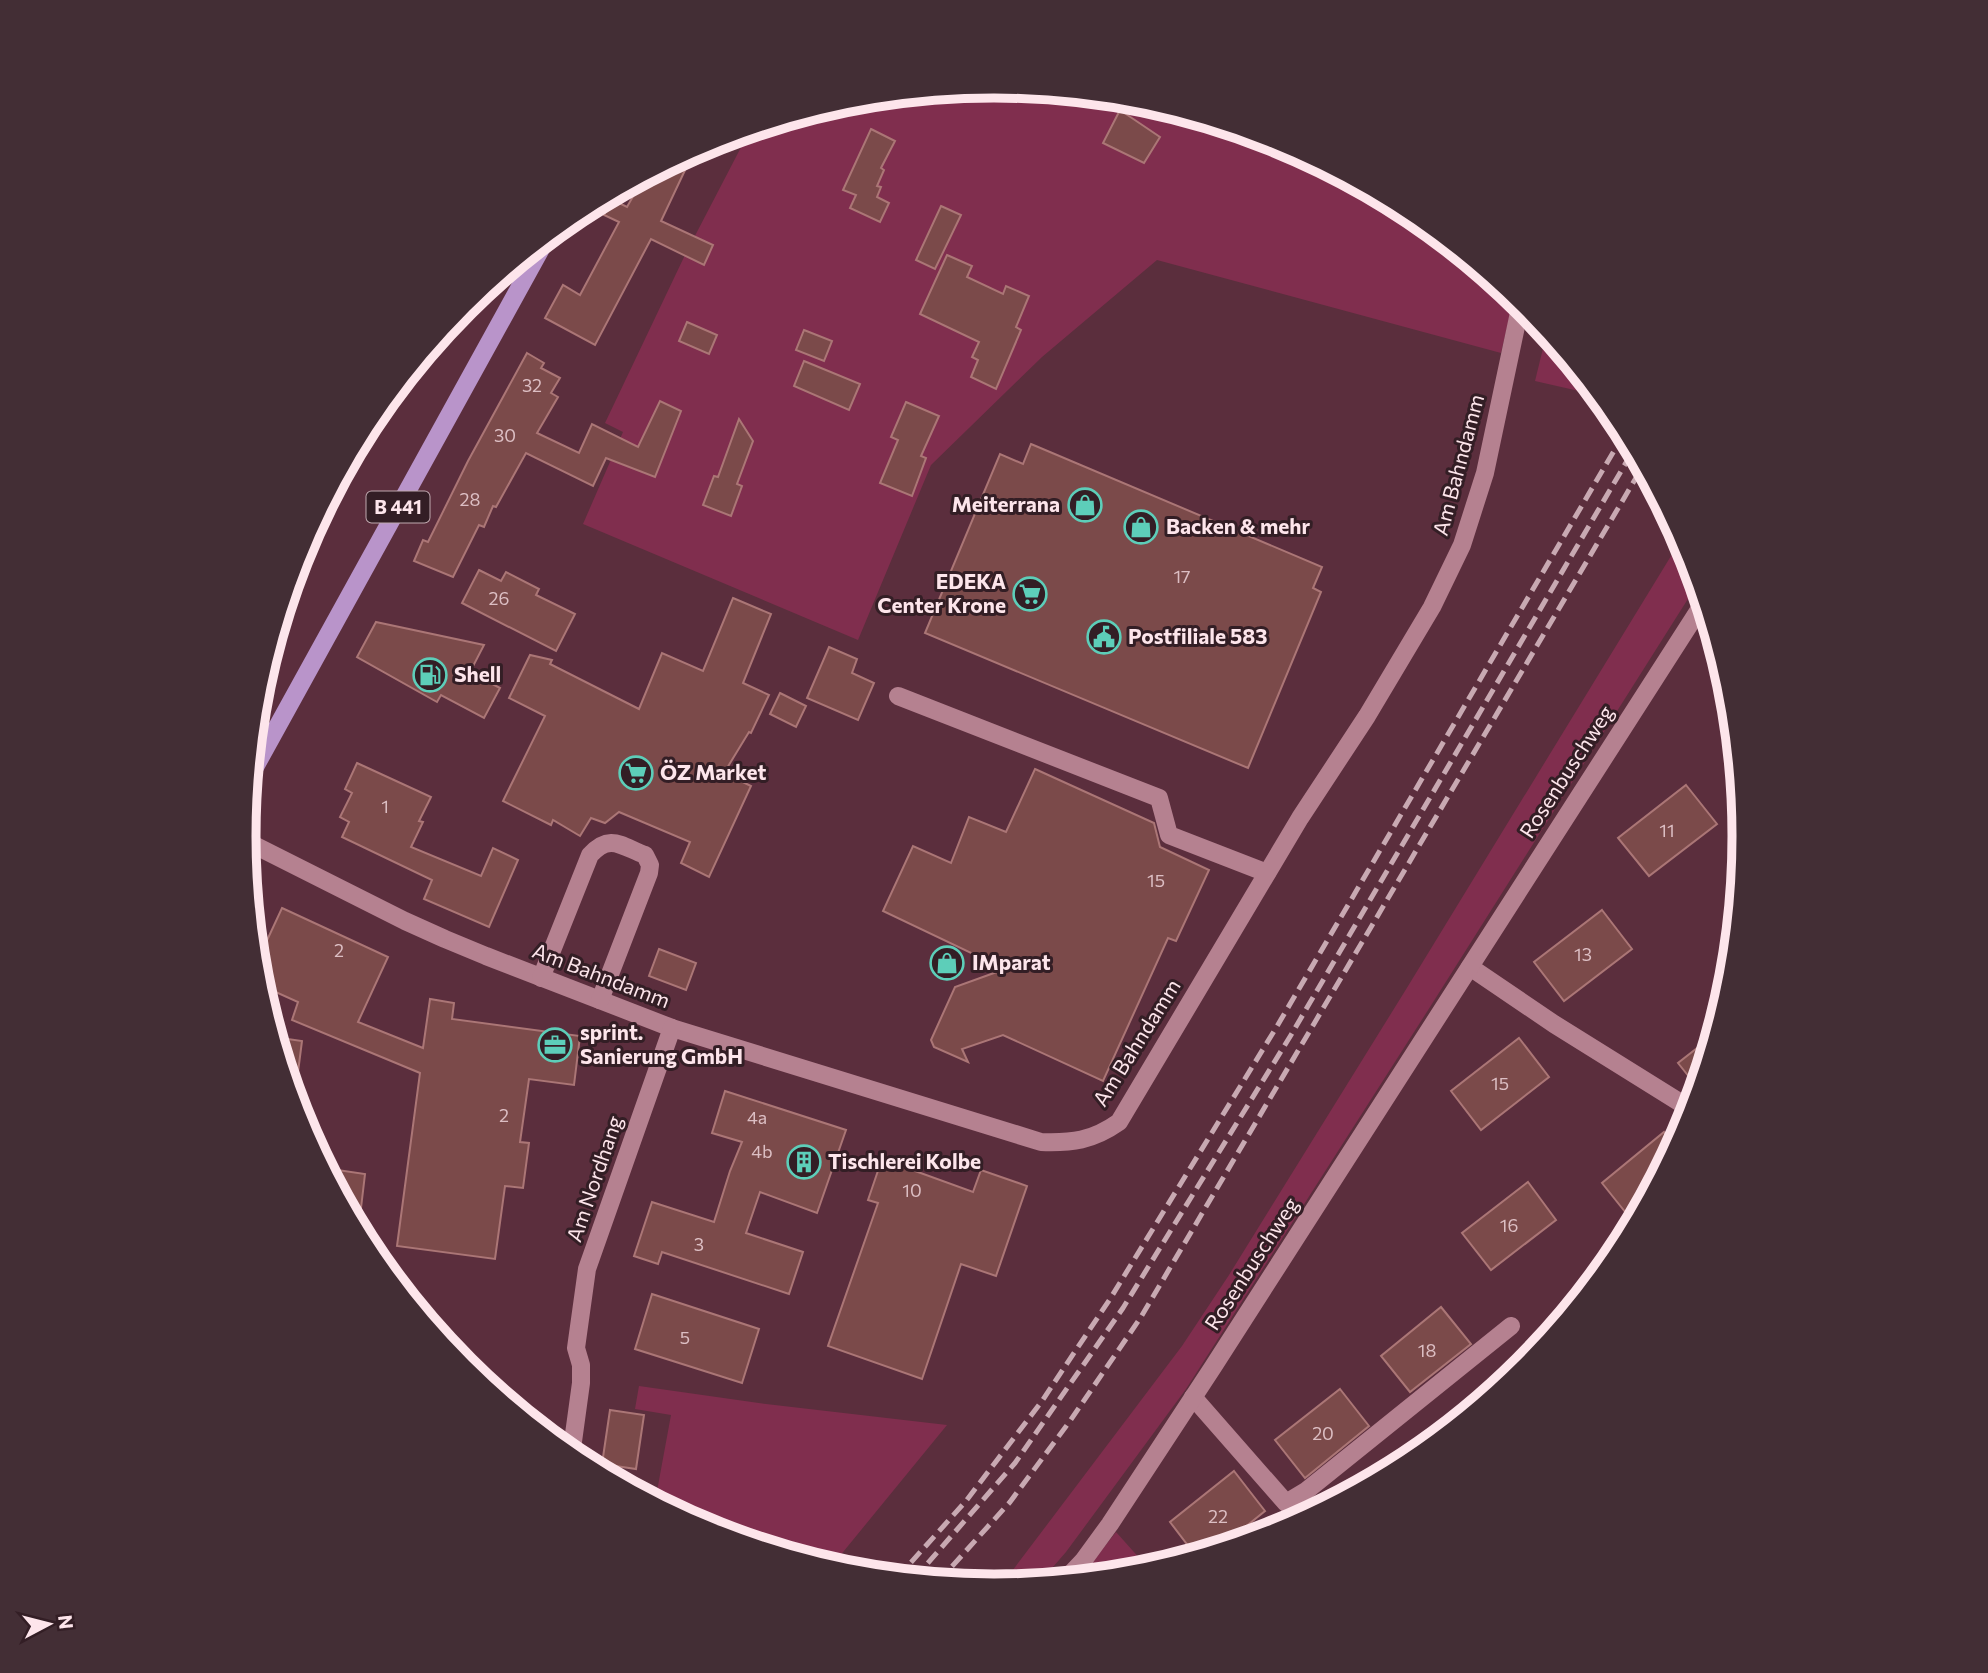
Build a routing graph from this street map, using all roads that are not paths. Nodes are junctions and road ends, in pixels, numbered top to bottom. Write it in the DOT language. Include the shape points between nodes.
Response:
graph roads {
  1 [pos="536,257"];
  2 [pos="1518,316"];
  3 [pos="1697,613"];
  4 [pos="898,696"];
  5 [pos="260,758"];
  6 [pos="256,846"];
  7 [pos="1267,873"];
  8 [pos="1470,967"];
  9 [pos="541,978"];
  10 [pos="600,1000"];
  11 [pos="672,1028"];
  12 [pos="1682,1104"];
  13 [pos="1511,1326"];
  14 [pos="1194,1397"];
  15 [pos="573,1443"];
  16 [pos="1074,1570"];
  1 -- 5 [label="main road, B 441"];
  2 -- 7 [label="street, Am Bahndamm" via="1485,472 1462,545 1432,607"];
  3 -- 8 [label="street, Rosenbuschweg"];
  4 -- 7 [label="street" via="1159,798 1169,835"];
  6 -- 9 [label="street, Am Bahndamm" via="405,921"];
  7 -- 11 [label="street, Am Bahndamm" via="1119,1122 1077,1142 1041,1142"];
  8 -- 12 [label="street"];
  8 -- 14 [label="street, Rosenbuschweg"];
  9 -- 10 [label="street, Am Bahndamm"];
  9 -- 10 [label="street" via="590,855 610,842 645,855 649,873"];
  10 -- 11 [label="street, Am Bahndamm"];
  11 -- 15 [label="street, Am Nordhang" via="587,1269 576,1348 581,1383"];
  13 -- 14 [label="street" via="1286,1503"];
  14 -- 16 [label="street, Rosenbuschweg"];
}
